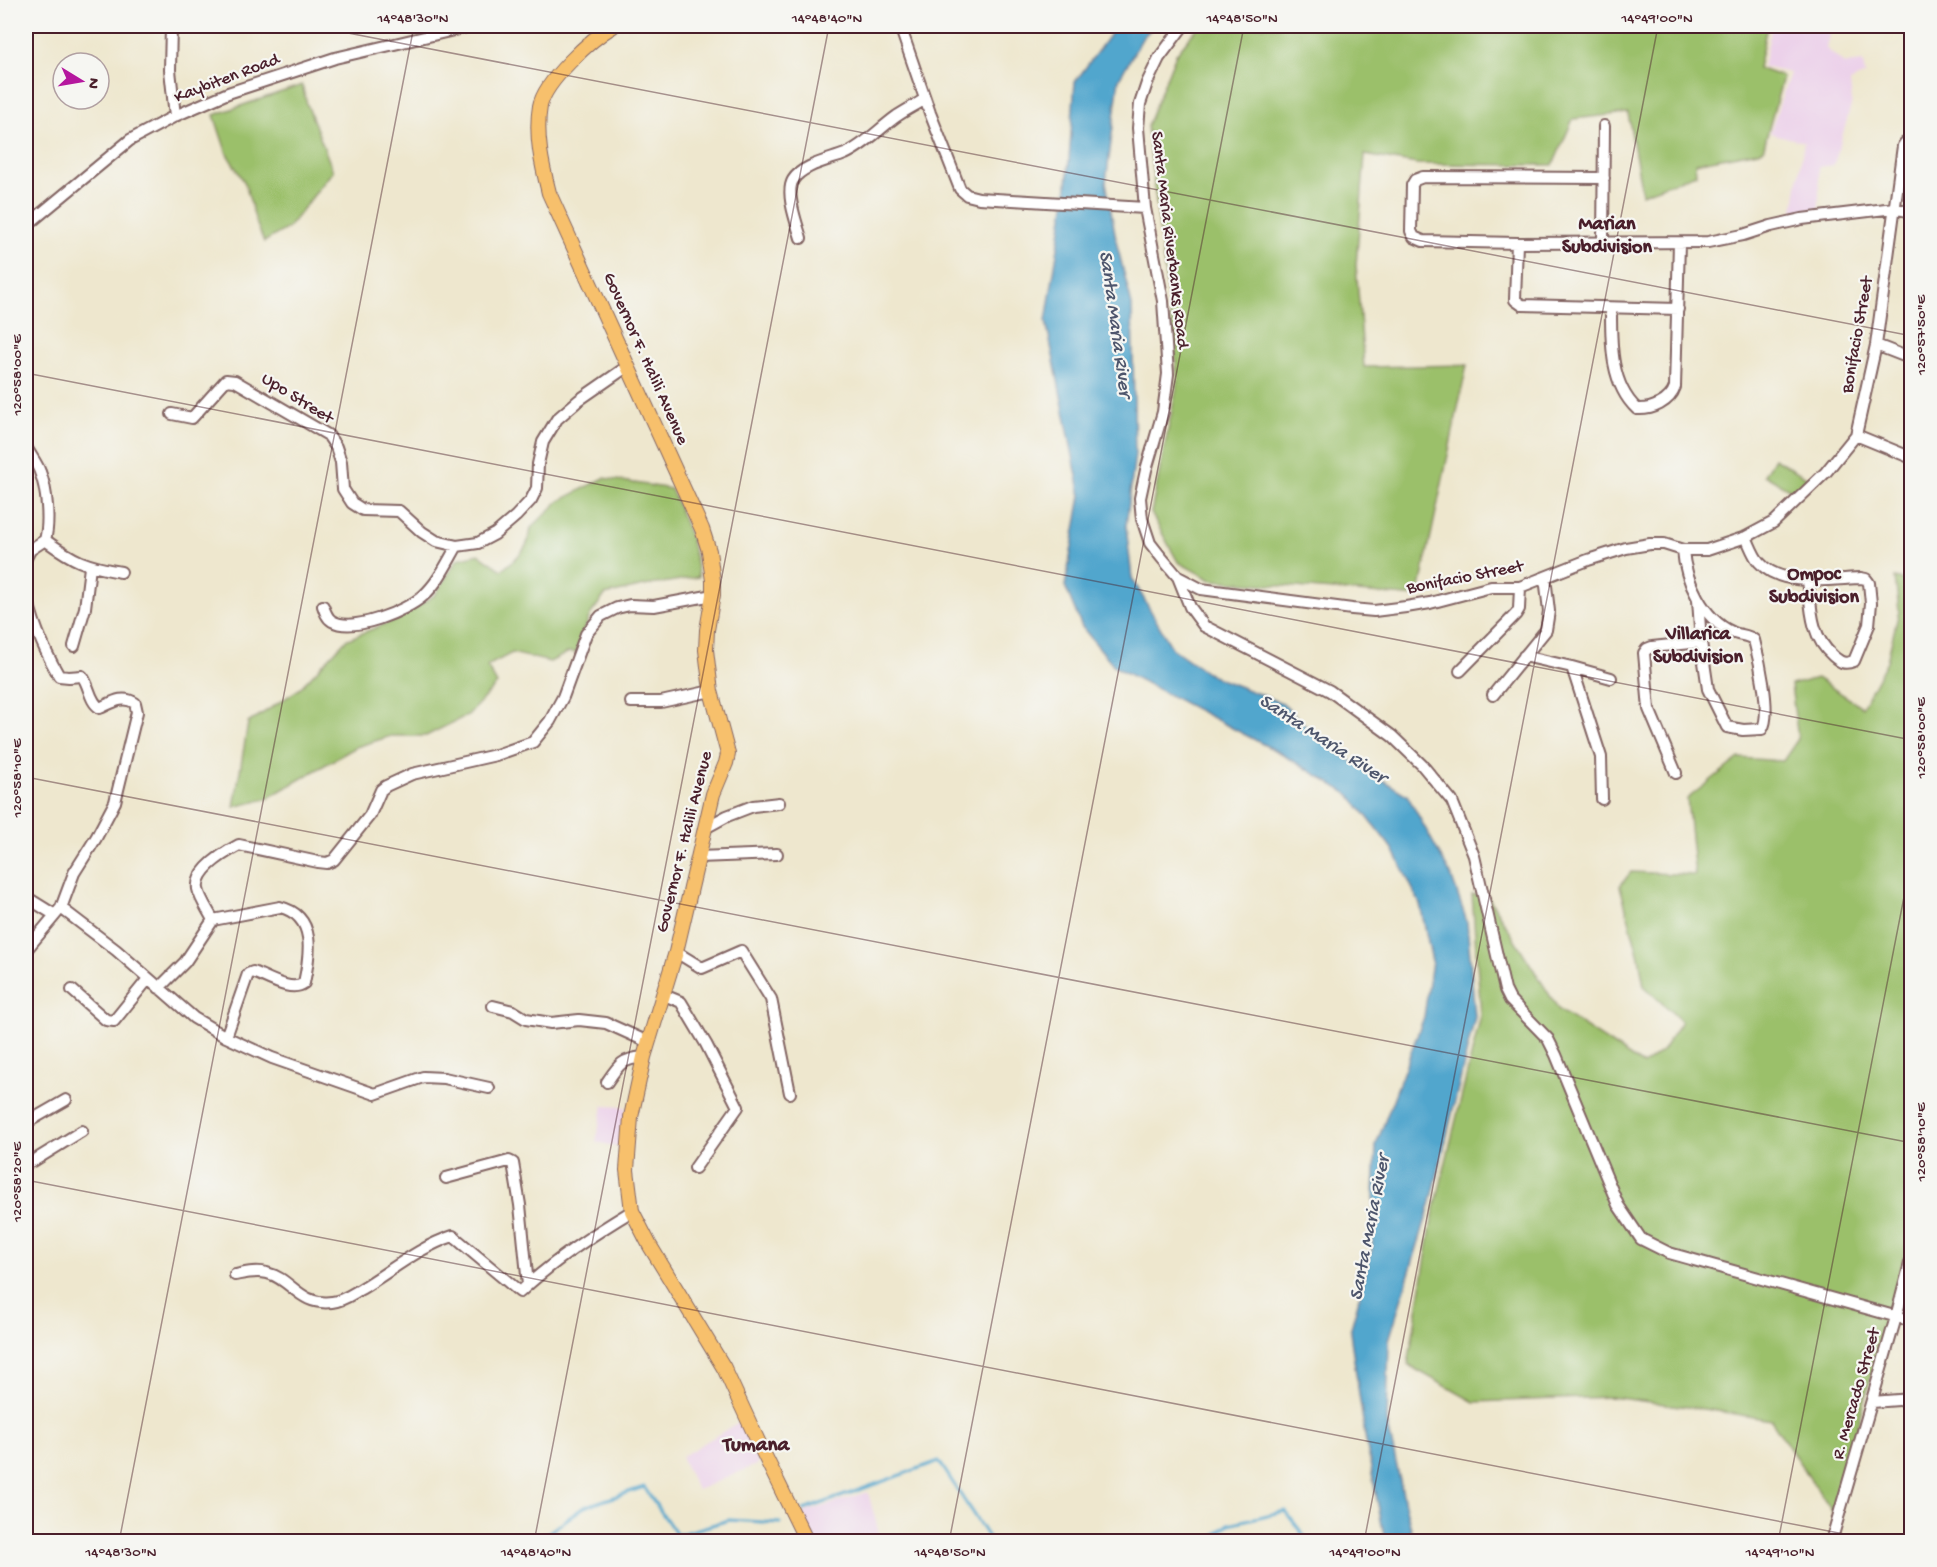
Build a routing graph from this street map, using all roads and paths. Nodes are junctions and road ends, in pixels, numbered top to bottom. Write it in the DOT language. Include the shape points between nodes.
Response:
graph roads {
  1 [pos="171,26"];
  2 [pos="471,26"];
  3 [pos="613,26"];
  4 [pos="900,26"];
  5 [pos="1183,26"];
  6 [pos="925,99"];
  7 [pos="175,116"];
  8 [pos="1604,126"];
  9 [pos="1911,142"];
  10 [pos="1604,178"];
  11 [pos="1145,208"];
  12 [pos="1894,208"];
  13 [pos="1911,212"];
  14 [pos="26,226"];
  15 [pos="801,238"];
  16 [pos="1517,243"];
  17 [pos="1603,243"];
  18 [pos="1679,243"];
  19 [pos="1611,308"];
  20 [pos="1678,309"];
  21 [pos="1876,345"];
  22 [pos="1911,359"];
  23 [pos="628,366"];
  24 [pos="172,414"];
  25 [pos="1856,435"];
  26 [pos="26,447"];
  27 [pos="1911,458"];
  28 [pos="1746,537"];
  29 [pos="45,540"];
  30 [pos="457,546"];
  31 [pos="1683,550"];
  32 [pos="26,558"];
  33 [pos="90,567"];
  34 [pos="121,572"];
  35 [pos="1178,577"];
  36 [pos="1545,577"];
  37 [pos="1808,579"];
  38 [pos="1520,587"];
  39 [pos="26,590"];
  40 [pos="1232,594"];
  41 [pos="713,595"];
  42 [pos="1698,600"];
  43 [pos="322,606"];
  44 [pos="1701,642"];
  45 [pos="74,646"];
  46 [pos="1524,656"];
  47 [pos="1572,668"];
  48 [pos="1460,671"];
  49 [pos="1611,678"];
  50 [pos="711,691"];
  51 [pos="1493,695"];
  52 [pos="631,702"];
  53 [pos="1676,773"];
  54 [pos="1602,799"];
  55 [pos="779,803"];
  56 [pos="705,828"];
  57 [pos="777,854"];
  58 [pos="698,857"];
  59 [pos="26,897"];
  60 [pos="58,911"];
  61 [pos="213,920"];
  62 [pos="26,950"];
  63 [pos="676,952"];
  64 [pos="148,979"];
  65 [pos="159,988"];
  66 [pos="72,990"];
  67 [pos="664,996"];
  68 [pos="493,1006"];
  69 [pos="226,1037"];
  70 [pos="648,1042"];
  71 [pos="644,1057"];
  72 [pos="607,1082"];
  73 [pos="489,1088"];
  74 [pos="790,1093"];
  75 [pos="66,1100"];
  76 [pos="26,1123"];
  77 [pos="82,1131"];
  78 [pos="26,1163"];
  79 [pos="695,1168"];
  80 [pos="446,1178"];
  81 [pos="632,1211"];
  82 [pos="1911,1256"];
  83 [pos="235,1275"];
  84 [pos="524,1289"];
  85 [pos="1896,1317"];
  86 [pos="1911,1321"];
  87 [pos="1911,1399"];
  88 [pos="1872,1402"];
  89 [pos="807,1542"];
  90 [pos="1831,1542"];
  1 -- 7 [label="street"];
  2 -- 7 [label="street, Kaybiten Road" via="335,58 228,93"];
  3 -- 23 [label="main road, Governor F. Halili Avenue" via="572,58 543,96 539,143 549,193"];
  4 -- 6 [label="street"];
  5 -- 11 [label="street, Santa Maria Riverbanks Road" via="1160,58 1140,104 1138,128"];
  6 -- 11 [label="street" via="960,189 967,195"];
  6 -- 15 [label="street" via="847,153 799,173 790,192"];
  7 -- 14 [label="street, Kaybiten Road" via="130,140"];
  8 -- 10 [label="street"];
  9 -- 12 [label="street, Bonifacio Street" via="1903,146"];
  10 -- 16 [label="street" via="1423,177 1412,185 1411,231 1418,240"];
  10 -- 17 [label="street"];
  11 -- 35 [label="street, Santa Maria Riverbanks Road" via="1163,301 1168,374 1163,412 1140,498 1150,543"];
  12 -- 13 [label="street"];
  12 -- 18 [label="street" via="1802,219 1720,240"];
  12 -- 21 [label="street, Bonifacio Street"];
  16 -- 17 [label="street"];
  16 -- 19 [label="street" via="1517,303"];
  17 -- 18 [label="street"];
  18 -- 20 [label="street"];
  19 -- 20 [label="street"];
  19 -- 20 [label="street" via="1611,351 1617,375 1637,409 1648,409 1672,395"];
  21 -- 22 [label="street"];
  21 -- 25 [label="street, Bonifacio Street"];
  23 -- 30 [label="street" via="557,419 543,442 537,488 516,516 478,543"];
  23 -- 41 [label="main road, Governor F. Halili Avenue" via="702,529 712,566"];
  24 -- 30 [label="street, Upo Street" via="192,418 226,380 235,381 327,435 336,447 343,489 352,503 363,510 399,511 436,541"];
  25 -- 27 [label="street"];
  25 -- 28 [label="street, Bonifacio Street" via="1826,472 1774,522"];
  26 -- 29 [label="street" via="40,472 46,502"];
  28 -- 31 [label="street, Bonifacio Street" via="1707,550"];
  28 -- 37 [label="street" via="1759,562 1773,573 1788,579"];
  29 -- 32 [label="street" via="30,550"];
  29 -- 33 [label="street"];
  30 -- 43 [label="street" via="423,596 397,612 369,622 340,625 329,620"];
  31 -- 36 [label="street, Bonifacio Street" via="1664,544 1626,548"];
  31 -- 42 [label="street" via="1686,573"];
  33 -- 34 [label="street"];
  33 -- 45 [label="street" via="85,608"];
  35 -- 40 [label="street, Santa Maria Riverbanks Road" via="1201,589"];
  35 -- 85 [label="street" via="1190,607 1204,626 1330,691 1392,736 1452,801 1474,856 1505,990 1548,1039 1618,1204 1641,1239 1670,1253"];
  36 -- 38 [label="street, Bonifacio Street"];
  36 -- 46 [label="street" via="1549,611 1546,630"];
  37 -- 37 [label="street" via="1861,578 1869,583 1869,626 1854,661 1841,663 1819,640 1813,627"];
  38 -- 40 [label="street, Bonifacio Street" via="1491,587 1430,603 1374,611"];
  38 -- 48 [label="street" via="1516,614"];
  39 -- 60 [label="street" via="30,615 58,676 82,676 94,704 100,708 123,698 135,703 137,711 114,802 74,873"];
  41 -- 50 [label="main road, Governor F. Halili Avenue" via="706,650"];
  41 -- 61 [label="street" via="654,606 630,605 601,616 586,634 563,698 533,742 496,755 412,774 386,786 370,815 334,861 318,862 239,845 231,849 198,879 198,890"];
  42 -- 44 [label="street"];
  42 -- 44 [label="street" via="1721,625 1754,640 1765,694 1762,729 1727,727 1708,689"];
  44 -- 53 [label="street" via="1652,647 1644,653 1648,709"];
  46 -- 47 [label="street"];
  46 -- 51 [label="street"];
  47 -- 49 [label="street"];
  47 -- 54 [label="street" via="1601,757"];
  50 -- 52 [label="street" via="661,702"];
  50 -- 56 [label="main road, Governor F. Halili Avenue" via="728,754"];
  55 -- 56 [label="street" via="753,806"];
  56 -- 58 [label="main road, Governor F. Halili Avenue"];
  57 -- 58 [label="street"];
  58 -- 63 [label="main road, Governor F. Halili Avenue"];
  59 -- 60 [label="street"];
  60 -- 62 [label="street"];
  60 -- 64 [label="street" via="116,950"];
  61 -- 65 [label="street" via="185,962"];
  61 -- 69 [label="street" via="280,907 300,917 310,943 307,972 301,986 291,987 253,972 248,974"];
  63 -- 67 [label="main road, Governor F. Halili Avenue"];
  63 -- 74 [label="street" via="702,968 741,951 771,999"];
  64 -- 65 [label="street"];
  64 -- 66 [label="street" via="111,1022"];
  65 -- 69 [label="street" via="194,1018"];
  67 -- 70 [label="main road, Governor F. Halili Avenue"];
  67 -- 79 [label="street" via="681,1002 738,1107"];
  68 -- 70 [label="street" via="551,1023 606,1023"];
  69 -- 73 [label="street" via="272,1058 375,1094 423,1077"];
  70 -- 71 [label="main road, Governor F. Halili Avenue"];
  71 -- 72 [label="street" via="629,1058"];
  71 -- 81 [label="main road, Governor F. Halili Avenue" via="631,1116 627,1170"];
  75 -- 76 [label="street"];
  77 -- 78 [label="street"];
  80 -- 84 [label="street" via="513,1163 520,1205"];
  81 -- 84 [label="street" via="583,1241"];
  81 -- 89 [label="main road, Governor F. Halili Avenue" via="724,1368"];
  82 -- 85 [label="street, R. Mercado Street"];
  83 -- 84 [label="street" via="267,1273 311,1300 333,1302 430,1244 453,1236"];
  85 -- 86 [label="street"];
  85 -- 88 [label="street, R. Mercado Street"];
  87 -- 88 [label="street"];
  88 -- 90 [label="street, R. Mercado Street"];
}
